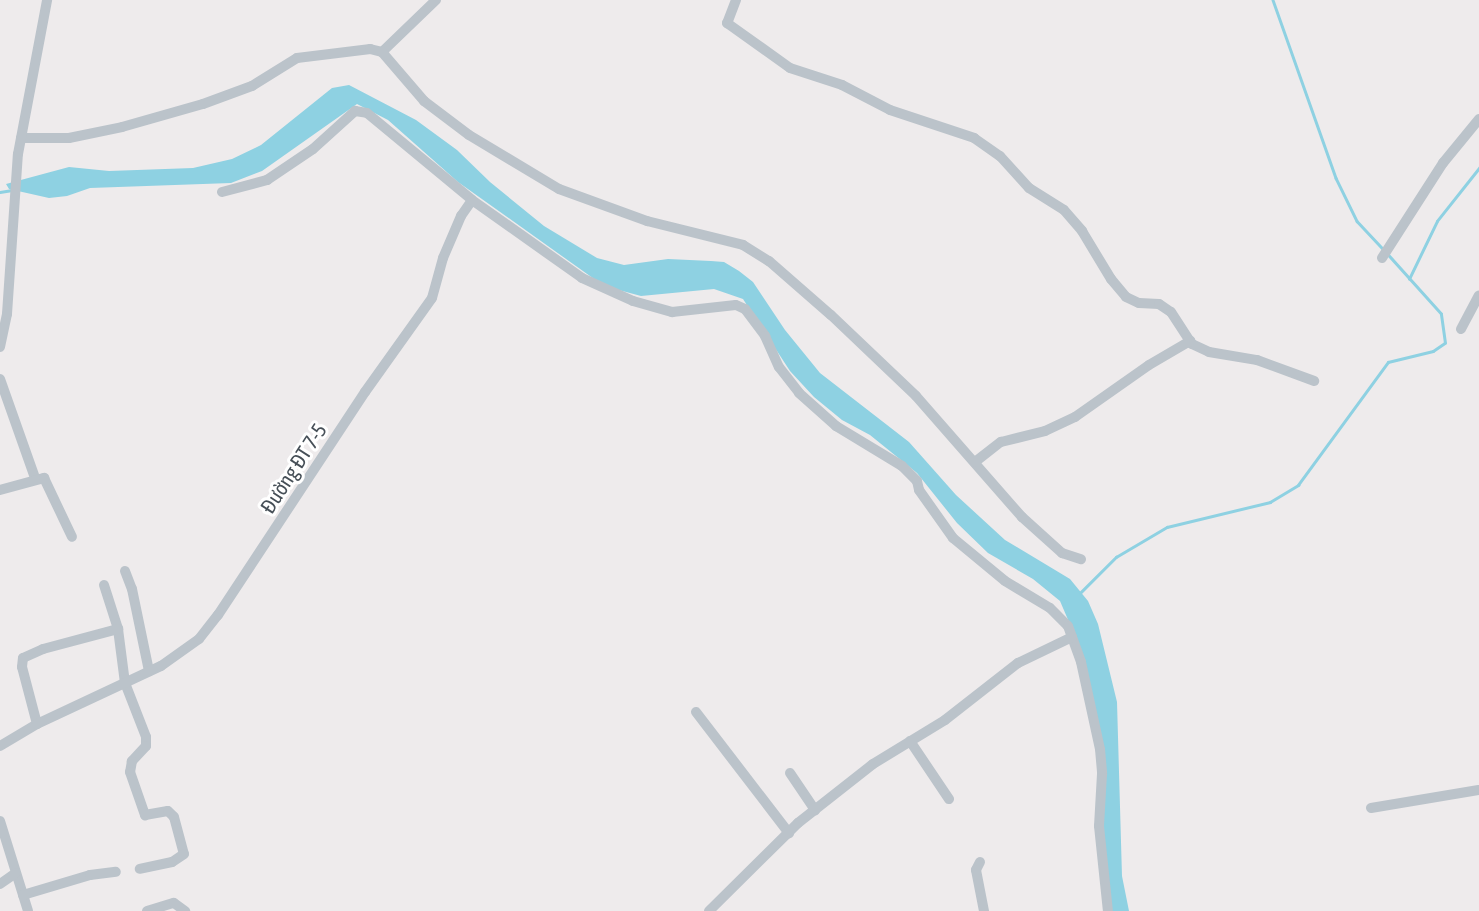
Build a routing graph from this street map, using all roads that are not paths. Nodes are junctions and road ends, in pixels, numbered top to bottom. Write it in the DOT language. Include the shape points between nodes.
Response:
graph roads {
  1 [pos="47,0"];
  2 [pos="436,0"];
  3 [pos="736,0"];
  4 [pos="382,52"];
  5 [pos="1479,119"];
  6 [pos="21,138"];
  7 [pos="222,192"];
  8 [pos="472,200"];
  9 [pos="1382,258"];
  10 [pos="1479,295"];
  11 [pos="1461,329"];
  12 [pos="1190,341"];
  13 [pos="0,347"];
  14 [pos="0,379"];
  15 [pos="1314,381"];
  16 [pos="975,462"];
  17 [pos="35,478"];
  18 [pos="0,490"];
  19 [pos="72,537"];
  20 [pos="1081,559"];
  21 [pos="125,571"];
  22 [pos="104,585"];
  23 [pos="118,629"];
  24 [pos="1072,637"];
  25 [pos="149,671"];
  26 [pos="125,682"];
  27 [pos="696,712"];
  28 [pos="37,724"];
  29 [pos="910,741"];
  30 [pos="0,746"];
  31 [pos="790,773"];
  32 [pos="1479,790"];
  33 [pos="949,800"];
  34 [pos="1371,808"];
  35 [pos="816,810"];
  36 [pos="0,821"];
  37 [pos="789,833"];
  38 [pos="4,850"];
  39 [pos="979,862"];
  40 [pos="140,869"];
  41 [pos="116,872"];
  42 [pos="16,873"];
  43 [pos="0,884"];
  44 [pos="23,895"];
  45 [pos="28,911"];
  46 [pos="147,911"];
  47 [pos="185,911"];
  48 [pos="709,911"];
  49 [pos="984,911"];
  50 [pos="1108,911"];
  1 -- 6 [label="street"];
  2 -- 4 [label="street"];
  3 -- 12 [label="street" via="727,23 790,68 842,85 890,110 974,138 1000,156 1029,188 1070,217 1126,296 1139,303 1159,304 1171,312"];
  4 -- 6 [label="street" via="370,49 297,58 252,86 203,104 69,138"];
  4 -- 16 [label="street" via="424,101 469,135 559,189 648,221 743,245 769,261 916,396"];
  5 -- 9 [label="street" via="1443,163"];
  6 -- 13 [label="street" via="7,314"];
  7 -- 8 [label="street" via="277,174 355,111 367,113"];
  8 -- 24 [label="street" via="583,278 633,301 672,312 736,305 745,309 799,393 836,426 902,466 917,481 953,538 1005,581 1050,608"];
  8 -- 25 [label="street, Đường ĐT 7-5" via="443,258 432,298 218,615 199,639"];
  10 -- 11 [label="street"];
  12 -- 15 [label="street" via="1209,352 1257,359"];
  12 -- 16 [label="street" via="1075,417 1045,431 1001,442"];
  14 -- 17 [label="street"];
  16 -- 20 [label="street" via="1022,517 1062,553"];
  17 -- 18 [label="street"];
  17 -- 19 [label="street" via="44,478"];
  21 -- 25 [label="street"];
  22 -- 23 [label="street"];
  23 -- 26 [label="street"];
  23 -- 28 [label="street" via="23,658"];
  24 -- 29 [label="street" via="1018,663"];
  24 -- 50 [label="street" via="1100,749 1099,827"];
  25 -- 26 [label="street, Đường ĐT 7-5"];
  26 -- 28 [label="street, Đường ĐT 7-5"];
  26 -- 40 [label="street" via="146,737 143,752 129,767 139,800 145,815 168,811 174,817 184,854 172,862"];
  27 -- 37 [label="street"];
  28 -- 30 [label="street, Đường ĐT 7-5"];
  29 -- 33 [label="street"];
  29 -- 35 [label="street"];
  31 -- 35 [label="street"];
  32 -- 34 [label="street"];
  35 -- 37 [label="street"];
  36 -- 38 [label="street"];
  37 -- 48 [label="street"];
  38 -- 42 [label="street"];
  39 -- 49 [label="street" via="976,870"];
  41 -- 44 [label="street"];
  42 -- 43 [label="street"];
  42 -- 44 [label="street"];
  44 -- 45 [label="street"];
  46 -- 47 [label="street" via="174,902"];
}
